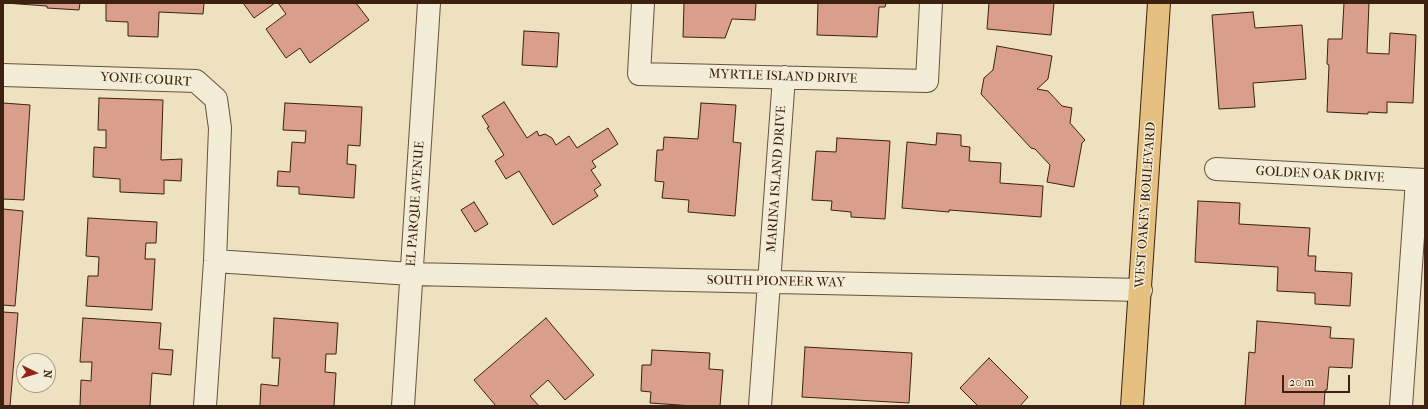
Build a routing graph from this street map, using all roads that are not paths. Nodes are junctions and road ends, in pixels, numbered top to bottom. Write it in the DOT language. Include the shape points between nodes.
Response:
graph roads {
  1 [pos="429,3"];
  2 [pos="643,3"];
  3 [pos="931,3"];
  4 [pos="1159,3"];
  5 [pos="3,75"];
  6 [pos="784,77"];
  7 [pos="1216,169"];
  8 [pos="1421,180"];
  9 [pos="215,261"];
  10 [pos="411,274"];
  11 [pos="770,282"];
  12 [pos="1141,290"];
  13 [pos="205,406"];
  14 [pos="403,406"];
  15 [pos="760,406"];
  16 [pos="1132,406"];
  17 [pos="1401,406"];
  1 -- 10 [label="street, EL PARQUE AVENUE"];
  2 -- 6 [label="street, MYRTLE ISLAND DRIVE" via="640,74"];
  3 -- 6 [label="street, MYRTLE ISLAND DRIVE" via="927,81"];
  4 -- 12 [label="main road, WEST OAKEY BOULEVARD"];
  5 -- 9 [label="street, YONIE COURT" via="196,81 216,99 220,128"];
  6 -- 11 [label="street, MARINA ISLAND DRIVE"];
  7 -- 8 [label="street, GOLDEN OAK DRIVE"];
  8 -- 17 [label="street"];
  9 -- 10 [label="street"];
  9 -- 13 [label="street, YONIE COURT"];
  10 -- 11 [label="street, SOUTH PIONEER WAY"];
  10 -- 14 [label="street, EL PARQUE AVENUE"];
  11 -- 12 [label="street, SOUTH PIONEER WAY"];
  11 -- 15 [label="street, MARINA ISLAND DRIVE"];
  12 -- 16 [label="main road, WEST OAKEY BOULEVARD"];
}
